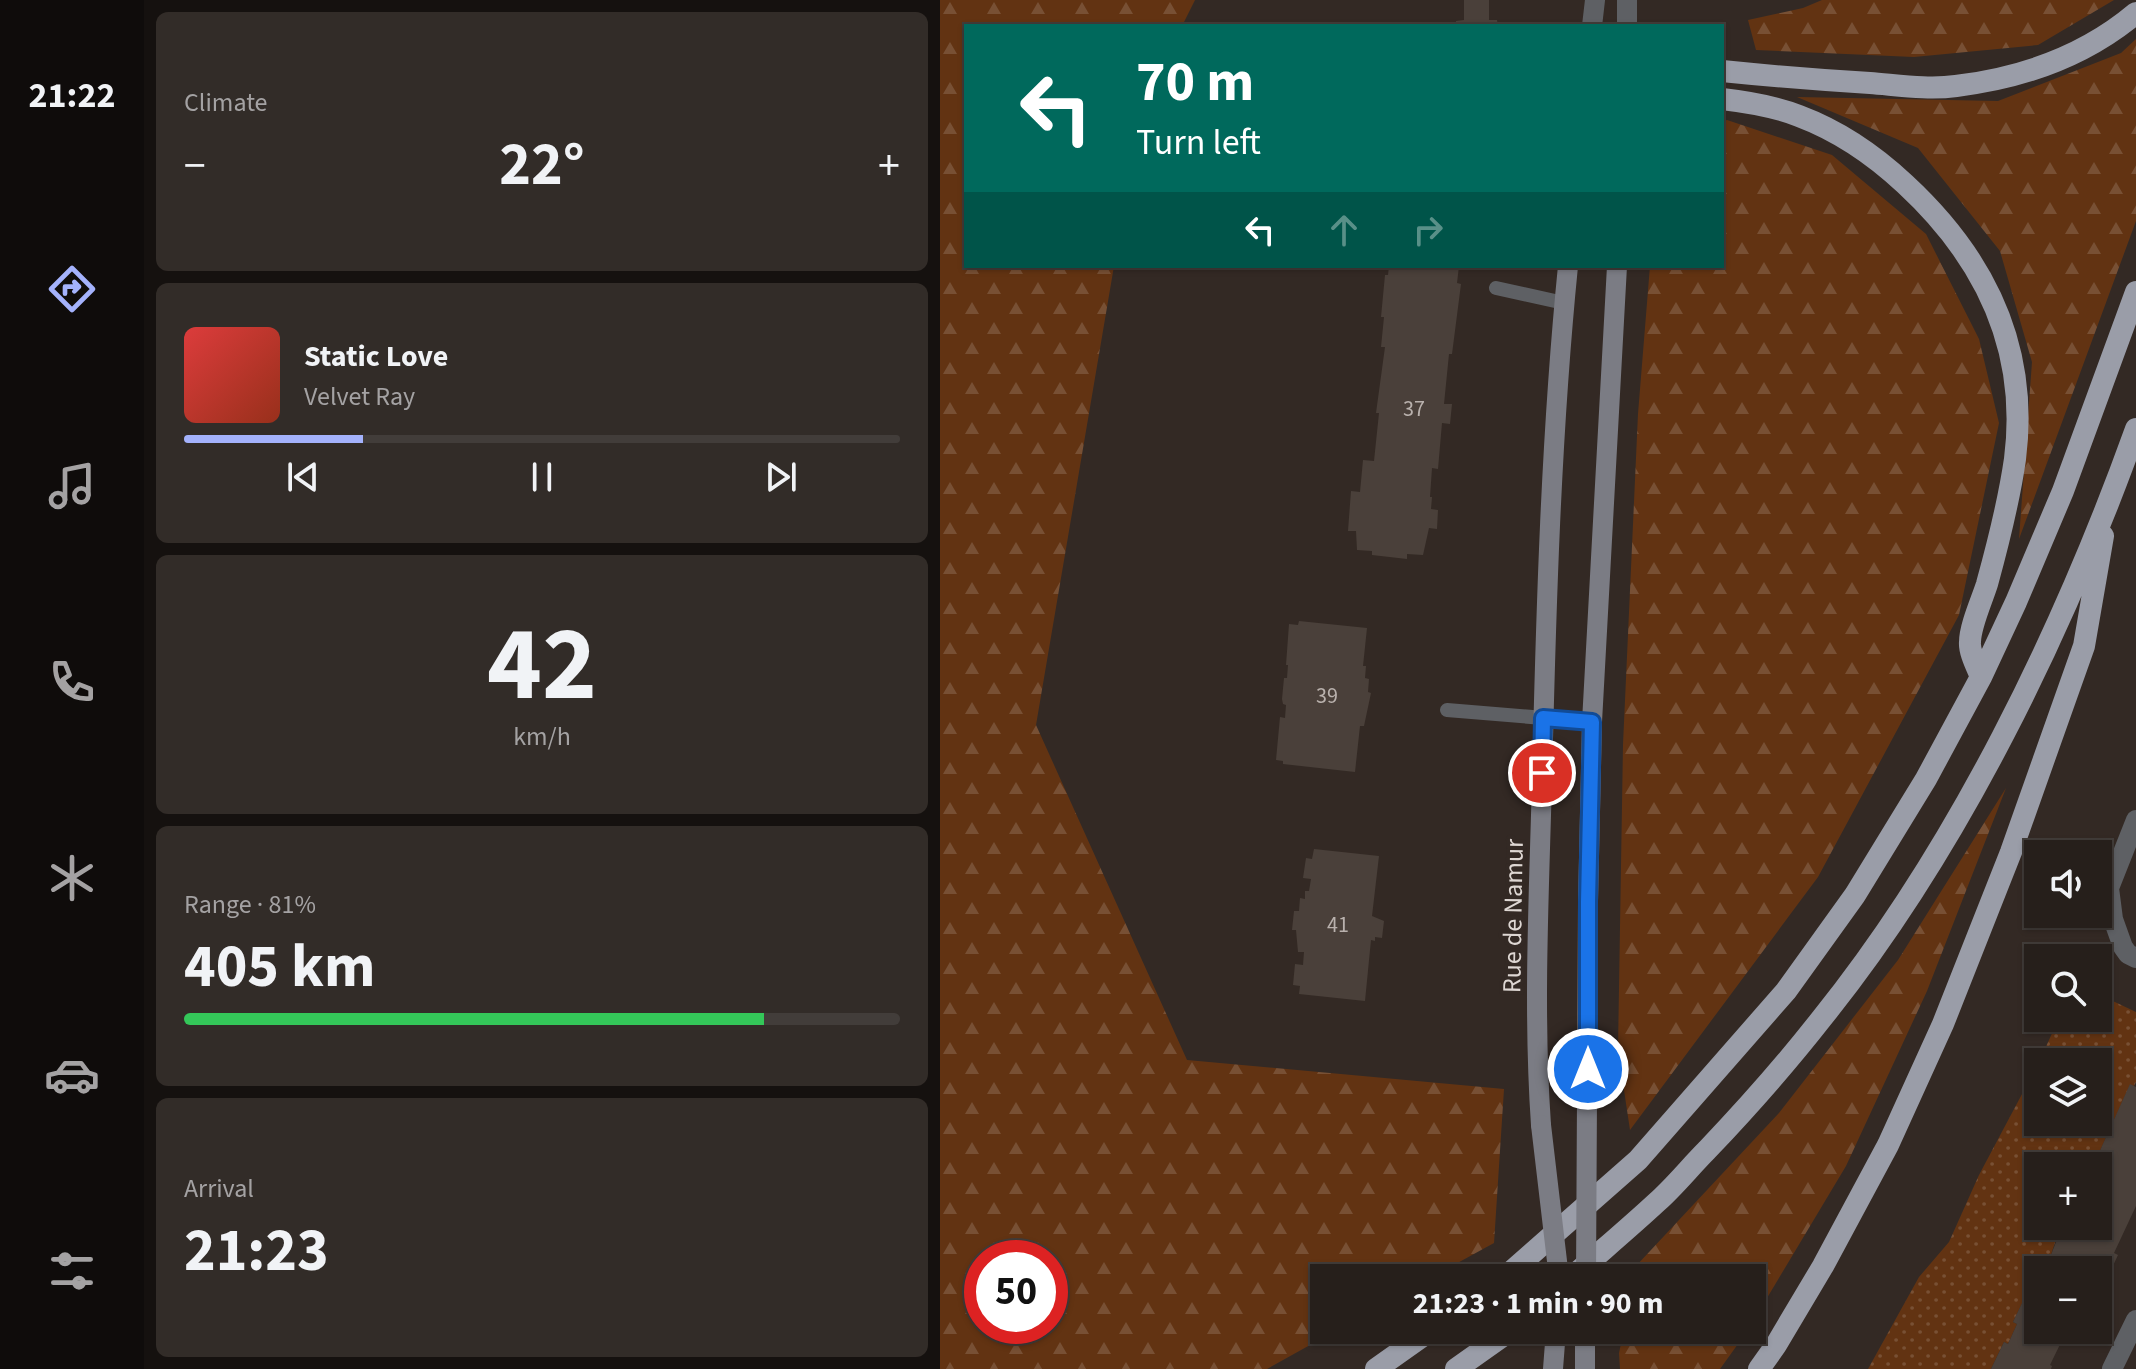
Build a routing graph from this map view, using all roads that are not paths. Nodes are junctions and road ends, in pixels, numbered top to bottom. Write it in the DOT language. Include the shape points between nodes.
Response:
graph roads {
  1 [pos="1595,0"];
  2 [pos="1627,0"];
  3 [pos="2136,13"];
  4 [pos="1592,24"];
  5 [pos="1627,24"];
  6 [pos="1724,71"];
  7 [pos="1724,99"];
  8 [pos="1568,268"];
  9 [pos="1617,268"];
  10 [pos="1496,288"];
  11 [pos="2136,292"];
  12 [pos="1564,303"];
  13 [pos="2136,429"];
  14 [pos="2108,506"];
  15 [pos="1981,677"];
  16 [pos="1447,710"];
  17 [pos="1543,718"];
  18 [pos="1592,722"];
  19 [pos="2136,820"];
  20 [pos="2136,958"];
  21 [pos="1520,1264"];
  22 [pos="1557,1264"];
  23 [pos="1586,1264"];
  24 [pos="1587,1264"];
  25 [pos="2136,1320"];
  26 [pos="1411,1344"];
  27 [pos="1491,1344"];
  28 [pos="1555,1344"];
  29 [pos="1585,1344"];
  30 [pos="1376,1369"];
  31 [pos="1456,1369"];
  32 [pos="1553,1369"];
  33 [pos="1585,1369"];
  34 [pos="1759,1369"];
  35 [pos="2112,1369"];
  1 -- 4 [label="street"];
  2 -- 5 [label="street"];
  3 -- 6 [label="highway" via="2078,53 2016,75 1953,87"];
  7 -- 15 [label="highway" via="1798,115 1883,163 1938,215 1992,296 2016,379 2017,416 2003,519 1969,643"];
  8 -- 12 [label="main road, Rue de Namur"];
  9 -- 18 [label="main road"];
  10 -- 12 [label="lane"];
  11 -- 15 [label="highway" via="2063,491"];
  12 -- 17 [label="main road, Rue de Namur"];
  13 -- 14 [label="highway"];
  14 -- 24 [label="highway" via="1969,801 1897,915 1824,1017 1743,1111 1659,1200"];
  14 -- 34 [label="highway" via="2084,646 1943,1024 1888,1145 1823,1266"];
  15 -- 21 [label="highway" via="1855,895 1786,991 1638,1160"];
  16 -- 17 [label="lane"];
  17 -- 18 [label="lane"];
  17 -- 22 [label="main road, Rue de Namur, bridge" via="1537,1027 1541,1125"];
  18 -- 23 [label="main road, bridge"];
  19 -- 20 [label="street" via="2109,888 2123,947"];
  25 -- 35 [label="street"];
  26 -- 30 [label="highway"];
  27 -- 31 [label="highway"];
  28 -- 32 [label="main road"];
  29 -- 33 [label="main road"];
}
